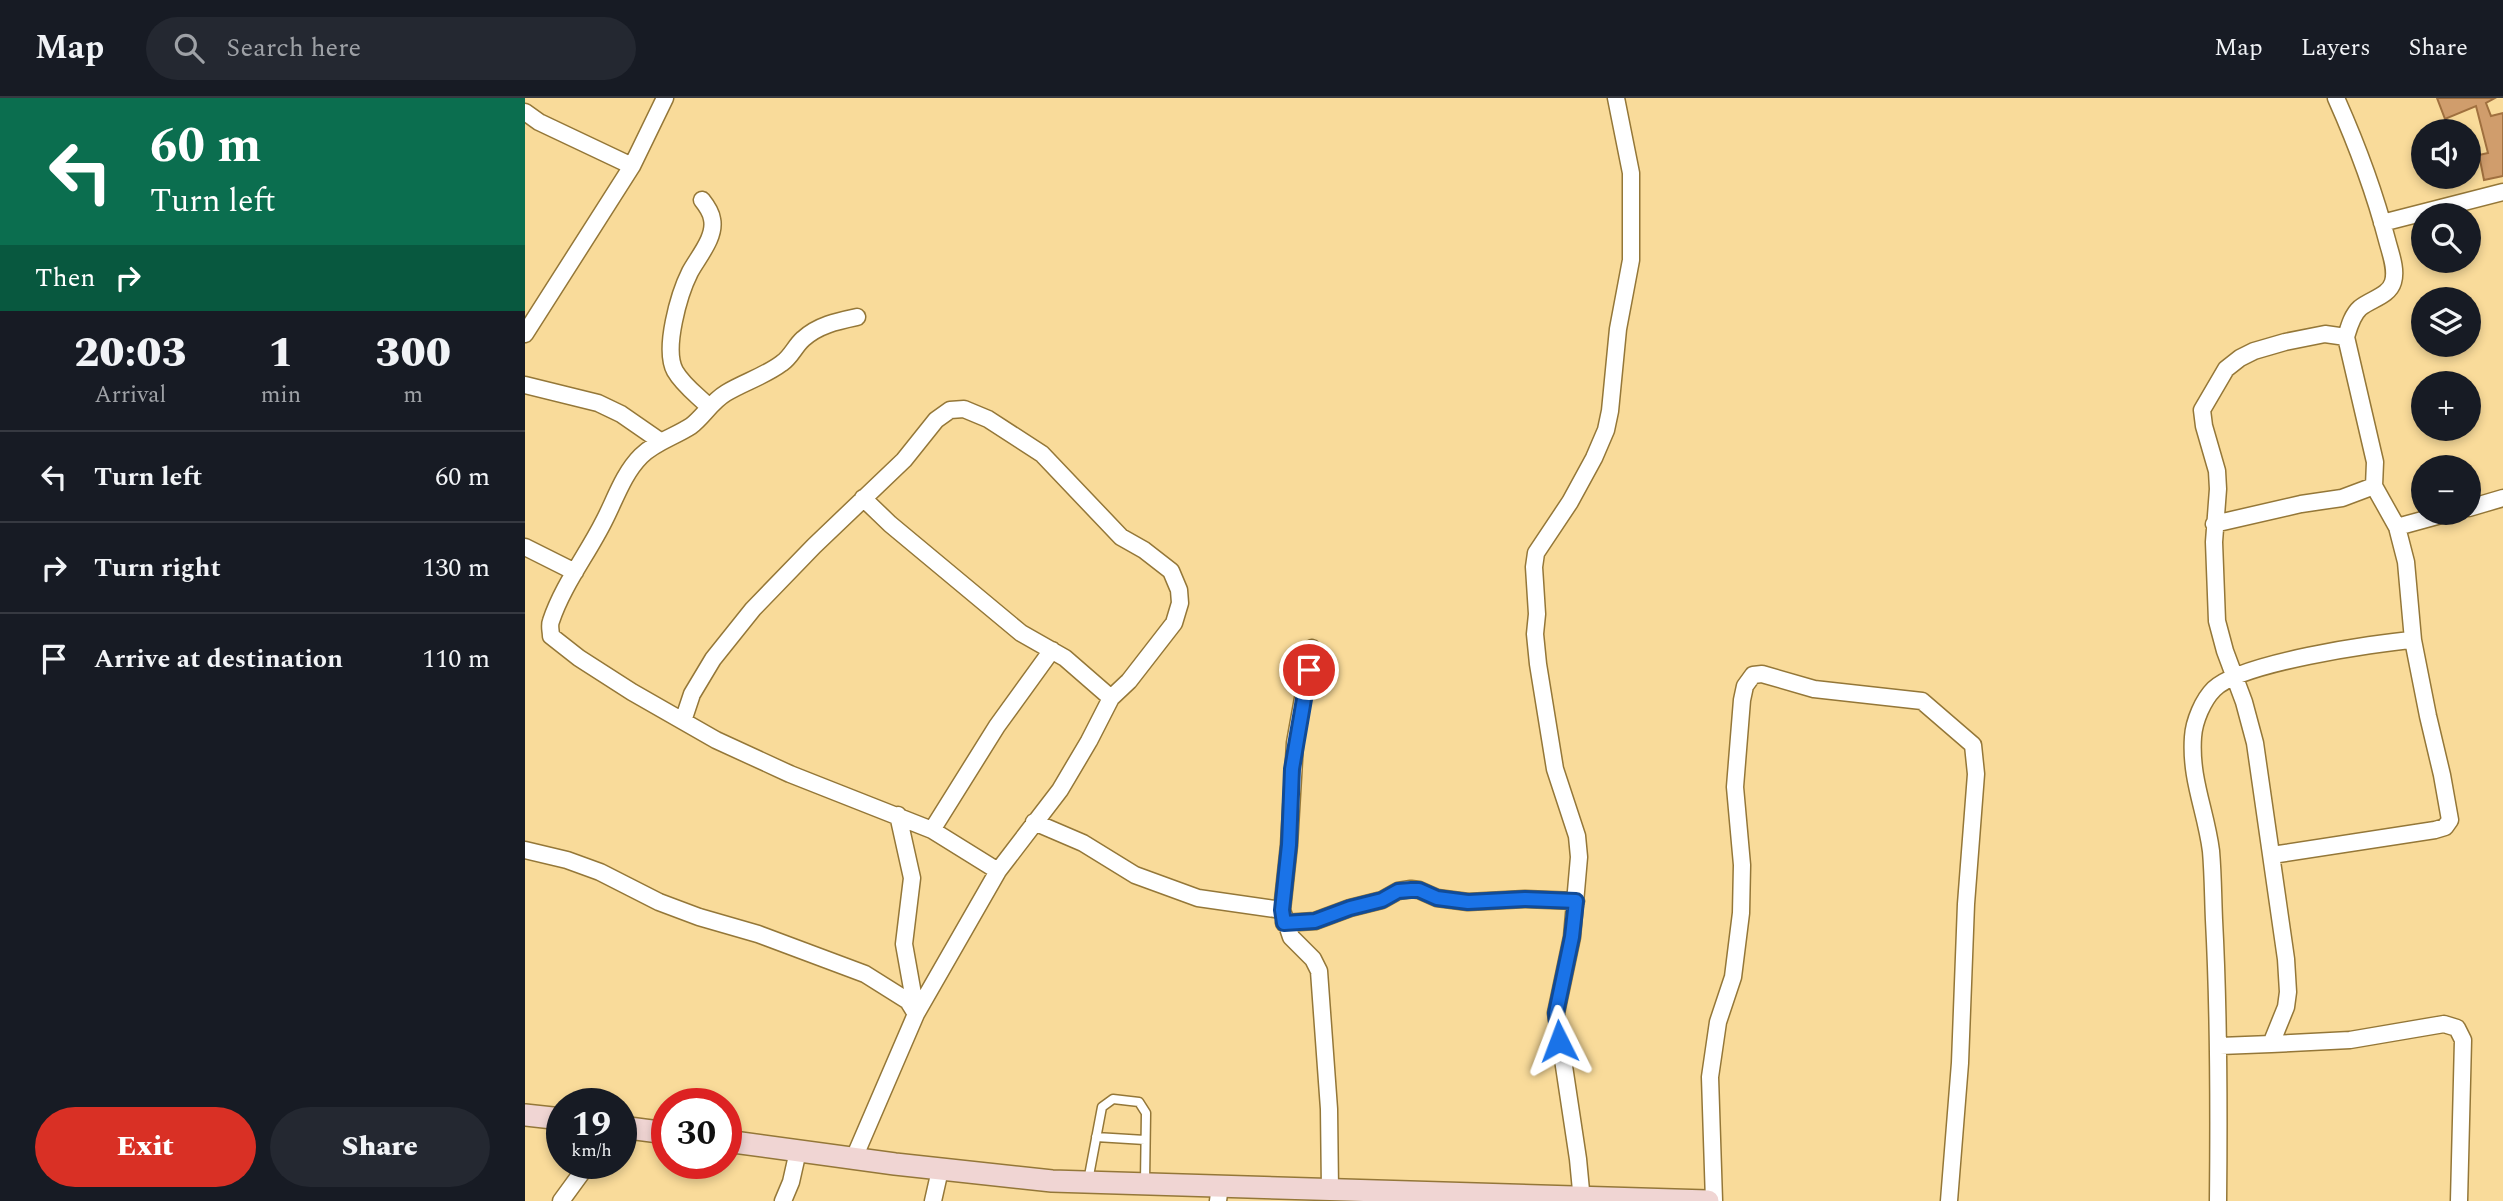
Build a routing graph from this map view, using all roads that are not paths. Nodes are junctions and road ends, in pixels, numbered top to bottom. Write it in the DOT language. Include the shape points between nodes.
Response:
graph roads {
  1 [pos="665,98"];
  2 [pos="1616,98"];
  3 [pos="2336,98"];
  4 [pos="525,112"];
  5 [pos="632,166"];
  6 [pos="2503,192"];
  7 [pos="702,200"];
  8 [pos="2382,223"];
  9 [pos="857,317"];
  10 [pos="525,334"];
  11 [pos="2346,337"];
  12 [pos="525,385"];
  13 [pos="708,406"];
  14 [pos="660,441"];
  15 [pos="2374,486"];
  16 [pos="863,498"];
  17 [pos="2503,498"];
  18 [pos="2481,504"];
  19 [pos="2411,523"];
  20 [pos="2214,524"];
  21 [pos="2397,527"];
  22 [pos="525,547"];
  23 [pos="575,572"];
  24 [pos="2413,640"];
  25 [pos="1313,648"];
  26 [pos="1052,650"];
  27 [pos="2235,676"];
  28 [pos="1111,698"];
  29 [pos="683,721"];
  30 [pos="898,815"];
  31 [pos="1034,822"];
  32 [pos="932,830"];
  33 [pos="525,850"];
  34 [pos="2272,855"];
  35 [pos="998,870"];
  36 [pos="1576,901"];
  37 [pos="1283,916"];
  38 [pos="916,1014"];
  39 [pos="2271,1044"];
  40 [pos="2220,1046"];
  41 [pos="525,1115"];
  42 [pos="546,1117"];
  43 [pos="1096,1137"];
  44 [pos="1145,1140"];
  45 [pos="742,1143"];
  46 [pos="798,1151"];
  47 [pos="854,1158"];
  48 [pos="940,1170"];
  49 [pos="577,1179"];
  50 [pos="1088,1182"];
  51 [pos="1145,1184"];
  52 [pos="1330,1190"];
  53 [pos="1219,1194"];
  54 [pos="1497,1198"];
  55 [pos="1582,1199"];
  56 [pos="561,1201"];
  57 [pos="783,1201"];
  58 [pos="933,1201"];
  59 [pos="1711,1201"];
  60 [pos="1949,1201"];
  61 [pos="2218,1201"];
  62 [pos="2459,1201"];
  1 -- 5 [label="street"];
  2 -- 36 [label="street" via="1631,173 1631,260 1610,411 1594,458 1536,553 1534,567 1538,664 1555,769 1578,847"];
  3 -- 8 [label="street" via="2364,161"];
  4 -- 5 [label="street"];
  5 -- 10 [label="street"];
  6 -- 8 [label="street"];
  7 -- 13 [label="street" via="713,217 712,233 683,288 671,355 681,380"];
  8 -- 11 [label="street" via="2393,282 2388,291 2359,309"];
  9 -- 13 [label="street" via="816,330 770,372"];
  11 -- 15 [label="street" via="2375,462"];
  11 -- 20 [label="street" via="2325,334 2285,342 2254,351 2226,369 2202,410 2217,471"];
  12 -- 14 [label="street" via="598,403"];
  13 -- 14 [label="street" via="690,426"];
  14 -- 23 [label="street" via="635,463"];
  15 -- 20 [label="street" via="2342,498"];
  15 -- 21 [label="street"];
  16 -- 26 [label="street" via="1021,633"];
  16 -- 28 [label="street" via="950,410 964,409 988,419 1042,454 1121,537 1171,572 1179,590 1174,623"];
  16 -- 29 [label="street" via="753,609 713,659 692,694"];
  17 -- 18 [label="street"];
  19 -- 21 [label="street"];
  20 -- 27 [label="street" via="2217,621"];
  21 -- 24 [label="street" via="2406,562"];
  22 -- 23 [label="street"];
  23 -- 29 [label="street" via="550,624 551,636"];
  24 -- 27 [label="street" via="2315,656"];
  24 -- 34 [label="street" via="2450,820 2435,831"];
  25 -- 37 [label="street" via="1292,769"];
  26 -- 28 [label="street"];
  26 -- 32 [label="street" via="997,726"];
  27 -- 34 [label="street" via="2255,743"];
  27 -- 40 [label="street" via="2214,689 2193,734 2195,783 2211,852"];
  28 -- 31 [label="street" via="1060,790"];
  29 -- 30 [label="street" via="790,774"];
  30 -- 32 [label="street"];
  30 -- 38 [label="street" via="912,878 904,944"];
  31 -- 35 [label="street"];
  31 -- 37 [label="street" via="1083,843 1147,880 1198,898"];
  32 -- 35 [label="street"];
  33 -- 38 [label="street" via="600,872 669,906 865,974 908,1001"];
  34 -- 39 [label="street" via="2288,992"];
  35 -- 38 [label="street"];
  36 -- 37 [label="street" via="1468,902 1411,890 1315,921"];
  36 -- 55 [label="street" via="1556,1013"];
  37 -- 52 [label="street" via="1291,937 1314,959 1319,971"];
  38 -- 47 [label="street"];
  39 -- 40 [label="street"];
  39 -- 62 [label="street" via="2350,1040 2444,1024 2457,1028 2463,1040"];
  40 -- 61 [label="street"];
  41 -- 42 [label="street"];
  43 -- 44 [label="lane"];
  43 -- 44 [label="lane" via="1102,1107 1113,1099 1139,1102 1143,1107"];
  43 -- 50 [label="lane"];
  44 -- 51 [label="lane"];
  45 -- 46 [label="street"];
  46 -- 47 [label="street"];
  46 -- 57 [label="street"];
  47 -- 48 [label="street"];
  48 -- 50 [label="street"];
  48 -- 58 [label="street"];
  49 -- 56 [label="street"];
  50 -- 51 [label="street"];
  51 -- 53 [label="street"];
  52 -- 53 [label="street"];
  52 -- 54 [label="street"];
  54 -- 55 [label="street"];
  55 -- 59 [label="street"];
  59 -- 60 [label="street" via="1710,1077 1718,1021 1733,977 1741,913 1735,787 1742,700 1753,675 1762,674 1814,689 1922,701 1973,745 1976,774"];
}
